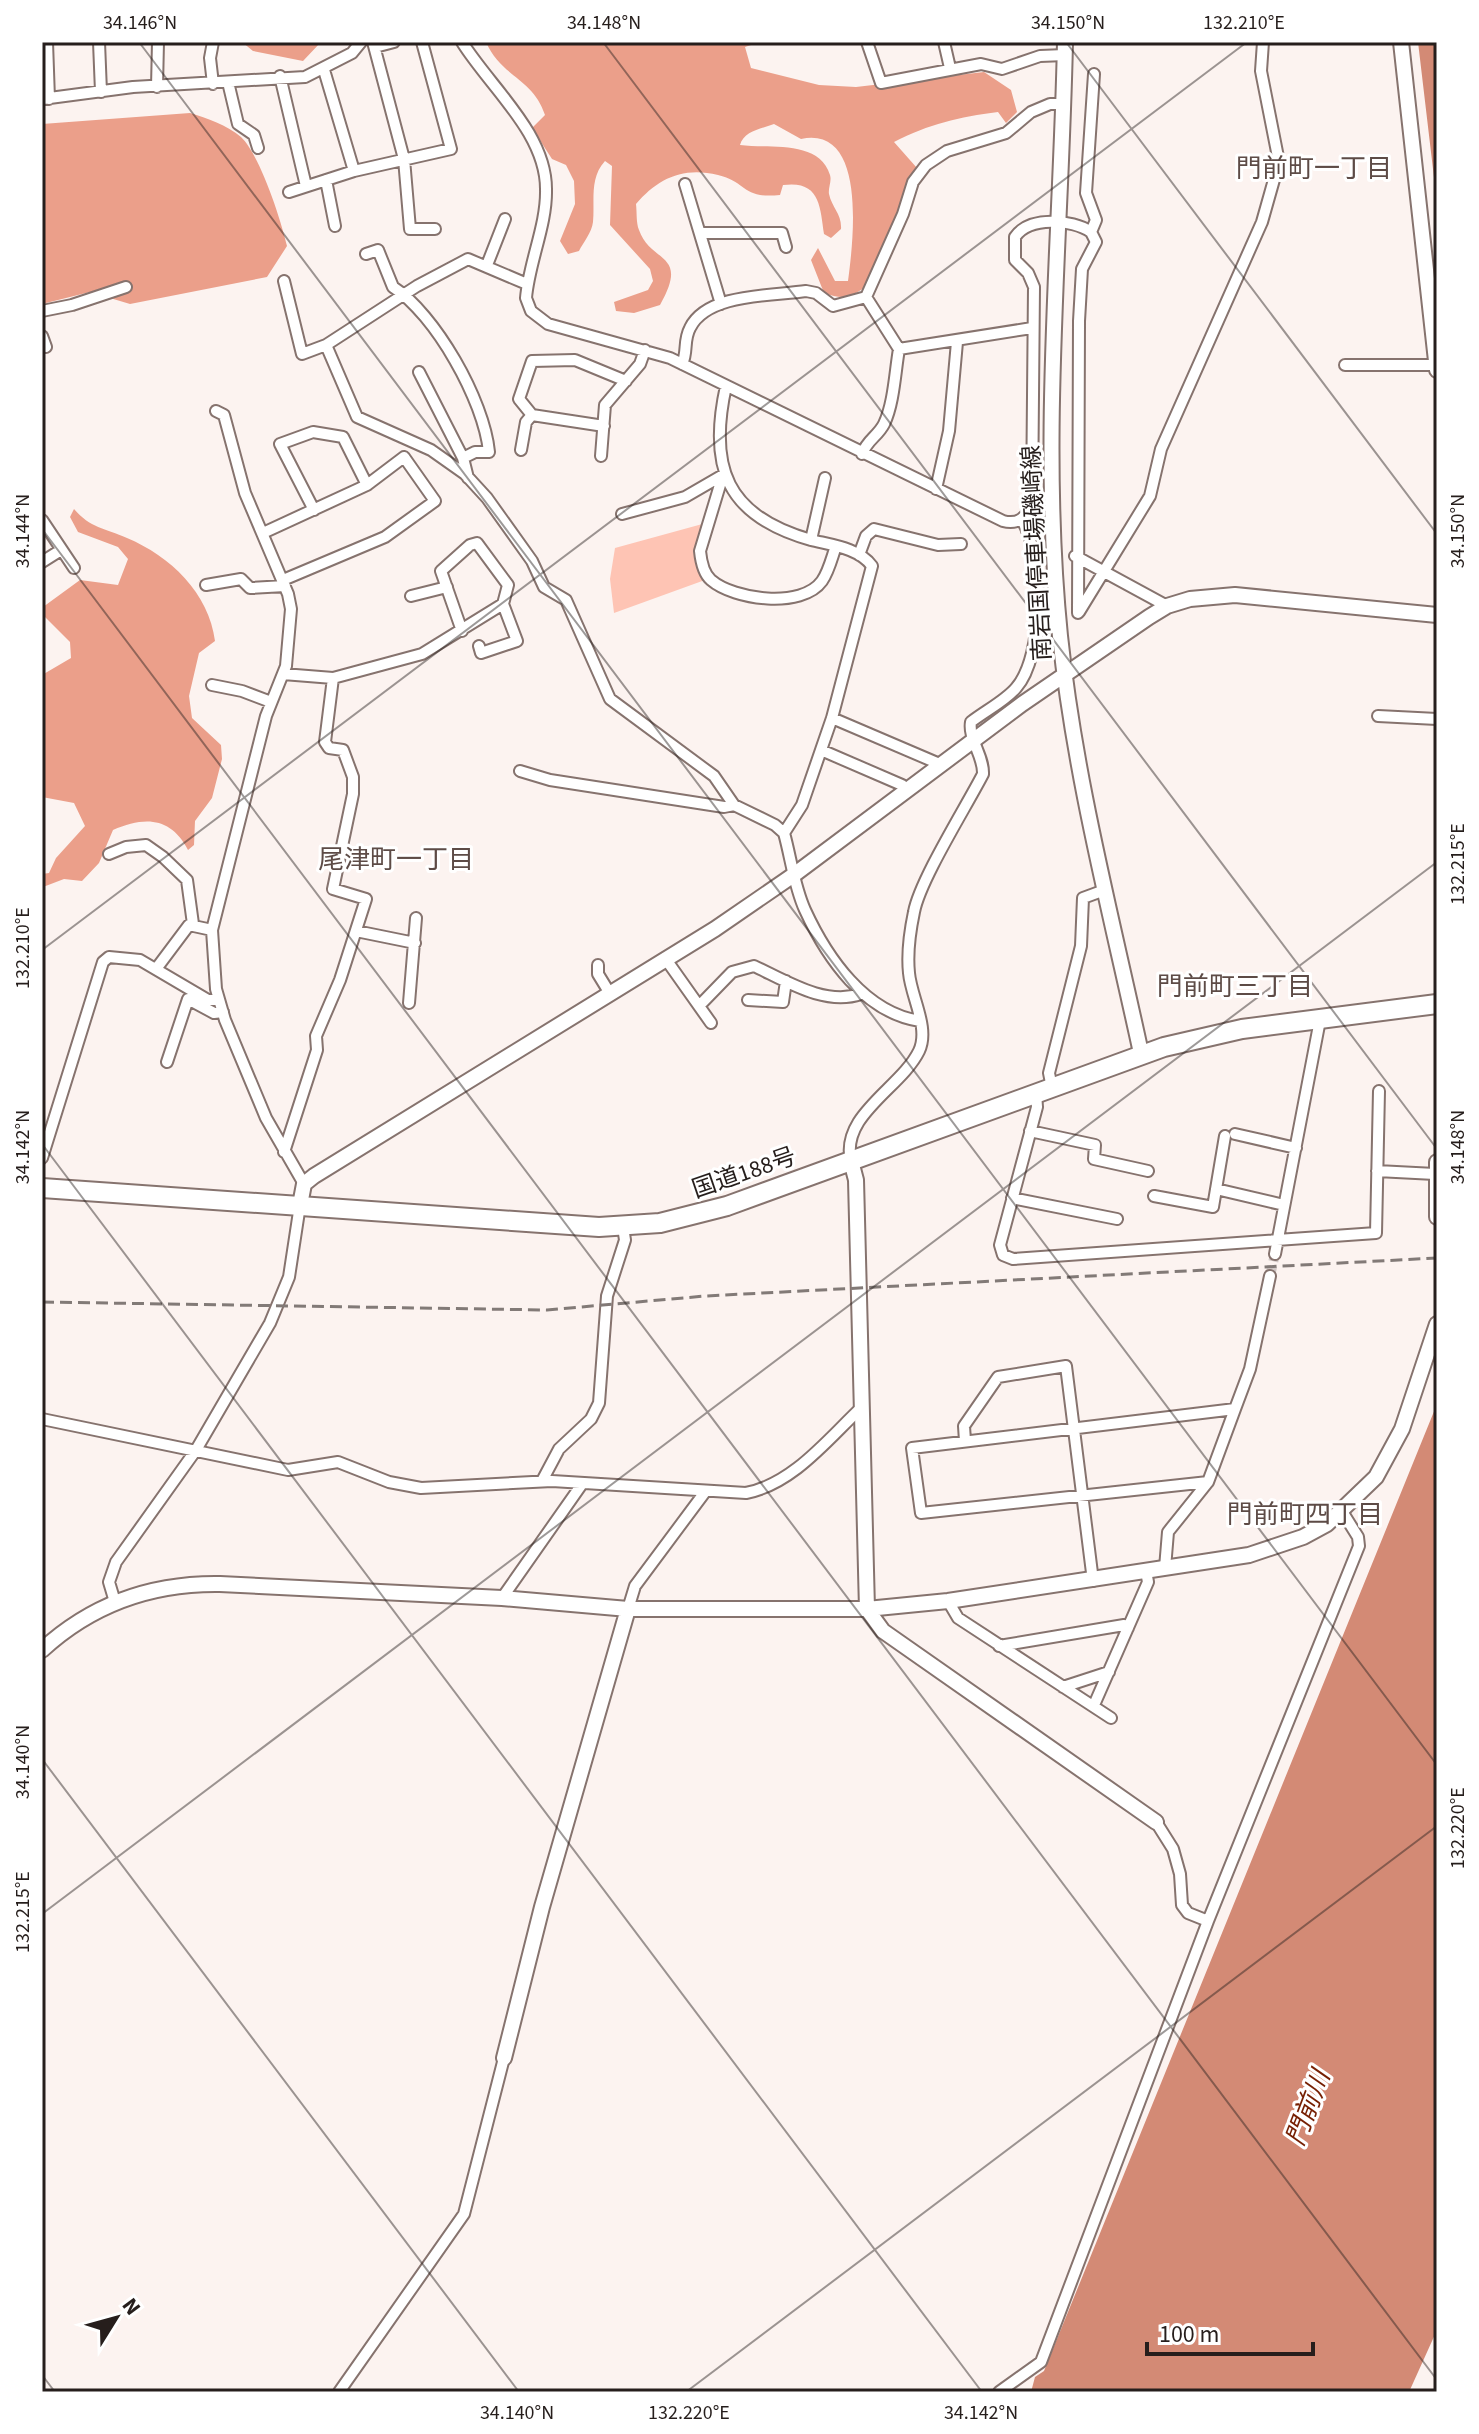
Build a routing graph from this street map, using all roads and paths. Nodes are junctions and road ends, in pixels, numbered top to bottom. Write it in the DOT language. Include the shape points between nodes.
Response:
graph roads {
  1 [pos="47,42"];
  2 [pos="99,42"];
  3 [pos="158,42"];
  4 [pos="213,42"];
  5 [pos="361,42"];
  6 [pos="394,42"];
  7 [pos="422,42"];
  8 [pos="462,42"];
  9 [pos="867,42"];
  10 [pos="944,42"];
  11 [pos="1263,42"];
  12 [pos="1401,42"];
  13 [pos="374,45"];
  14 [pos="1065,48"];
  15 [pos="950,68"];
  16 [pos="324,70"];
  17 [pos="1094,74"];
  18 [pos="280,76"];
  19 [pos="228,82"];
  20 [pos="213,84"];
  21 [pos="157,87"];
  22 [pos="101,92"];
  23 [pos="45,99"];
  24 [pos="1063,104"];
  25 [pos="258,148"];
  26 [pos="404,159"];
  27 [pos="354,171"];
  28 [pos="326,180"];
  29 [pos="685,184"];
  30 [pos="306,186"];
  31 [pos="289,192"];
  32 [pos="505,219"];
  33 [pos="1058,224"];
  34 [pos="335,226"];
  35 [pos="435,229"];
  36 [pos="1091,232"];
  37 [pos="702,233"];
  38 [pos="786,247"];
  39 [pos="366,254"];
  40 [pos="487,265"];
  41 [pos="284,281"];
  42 [pos="527,284"];
  43 [pos="126,287"];
  44 [pos="407,294"];
  45 [pos="866,297"];
  46 [pos="721,304"];
  47 [pos="42,311"];
  48 [pos="1032,328"];
  49 [pos="957,342"];
  50 [pos="326,345"];
  51 [pos="899,349"];
  52 [pos="645,350"];
  53 [pos="682,364"];
  54 [pos="1345,365"];
  55 [pos="1437,368"];
  56 [pos="419,372"];
  57 [pos="626,381"];
  58 [pos="726,386"];
  59 [pos="216,411"];
  60 [pos="532,415"];
  61 [pos="604,426"];
  62 [pos="521,450"];
  63 [pos="862,454"];
  64 [pos="601,456"];
  65 [pos="463,458"];
  66 [pos="723,475"];
  67 [pos="468,478"];
  68 [pos="825,478"];
  69 [pos="367,485"];
  70 [pos="936,489"];
  71 [pos="314,510"];
  72 [pos="622,514"];
  73 [pos="42,520"];
  74 [pos="1022,520"];
  75 [pos="263,533"];
  76 [pos="811,540"];
  77 [pos="961,544"];
  78 [pos="836,546"];
  79 [pos="61,550"];
  80 [pos="859,555"];
  81 [pos="1075,556"];
  82 [pos="42,562"];
  83 [pos="74,568"];
  84 [pos="1104,572"];
  85 [pos="284,583"];
  86 [pos="206,585"];
  87 [pos="447,587"];
  88 [pos="411,596"];
  89 [pos="503,604"];
  90 [pos="1167,606"];
  91 [pos="1437,615"];
  92 [pos="462,631"];
  93 [pos="479,646"];
  94 [pos="283,674"];
  95 [pos="1065,675"];
  96 [pos="333,678"];
  97 [pos="212,685"];
  98 [pos="271,702"];
  99 [pos="1378,716"];
  100 [pos="832,718"];
  101 [pos="1437,719"];
  102 [pos="976,740"];
  103 [pos="821,750"];
  104 [pos="942,765"];
  105 [pos="520,771"];
  106 [pos="907,791"];
  107 [pos="734,805"];
  108 [pos="784,833"];
  109 [pos="109,854"];
  110 [pos="795,874"];
  111 [pos="1102,891"];
  112 [pos="416,918"];
  113 [pos="193,924"];
  114 [pos="212,930"];
  115 [pos="356,931"];
  116 [pos="415,943"];
  117 [pos="665,958"];
  118 [pos="598,965"];
  119 [pos="156,969"];
  120 [pos="786,981"];
  121 [pos="609,992"];
  122 [pos="861,994"];
  123 [pos="219,1000"];
  124 [pos="748,1000"];
  125 [pos="409,1003"];
  126 [pos="1437,1004"];
  127 [pos="699,1006"];
  128 [pos="223,1012"];
  129 [pos="1320,1020"];
  130 [pos="920,1021"];
  131 [pos="711,1023"];
  132 [pos="1141,1053"];
  133 [pos="167,1062"];
  134 [pos="1044,1091"];
  135 [pos="1379,1091"];
  136 [pos="1030,1131"];
  137 [pos="1296,1148"];
  138 [pos="284,1152"];
  139 [pos="42,1158"];
  140 [pos="851,1161"];
  141 [pos="1436,1168"];
  142 [pos="1148,1171"];
  143 [pos="1377,1171"];
  144 [pos="304,1184"];
  145 [pos="42,1188"];
  146 [pos="1216,1189"];
  147 [pos="1154,1196"];
  148 [pos="1012,1198"];
  149 [pos="300,1205"];
  150 [pos="1284,1205"];
  151 [pos="1437,1217"];
  152 [pos="1117,1219"];
  153 [pos="623,1227"];
  154 [pos="1277,1239"];
  155 [pos="1275,1254"];
  156 [pos="1270,1276"];
  157 [pos="1437,1324"];
  158 [pos="861,1408"];
  159 [pos="1235,1409"];
  160 [pos="42,1419"];
  161 [pos="1073,1429"];
  162 [pos="965,1441"];
  163 [pos="196,1450"];
  164 [pos="542,1481"];
  165 [pos="1208,1482"];
  166 [pos="582,1484"];
  167 [pos="705,1492"];
  168 [pos="1080,1497"];
  169 [pos="1343,1513"];
  170 [pos="1165,1568"];
  171 [pos="1146,1571"];
  172 [pos="1093,1581"];
  173 [pos="502,1598"];
  174 [pos="948,1601"];
  175 [pos="115,1602"];
  176 [pos="628,1609"];
  177 [pos="867,1609"];
  178 [pos="1128,1628"];
  179 [pos="999,1646"];
  180 [pos="42,1650"];
  181 [pos="1109,1672"];
  182 [pos="1063,1687"];
  183 [pos="1094,1705"];
  184 [pos="1111,1718"];
  185 [pos="1156,1822"];
  186 [pos="1208,1921"];
  187 [pos="504,2058"];
  188 [pos="339,2392"];
  189 [pos="999,2392"];
  1 -- 23 [label="street"];
  2 -- 22 [label="street"];
  3 -- 21 [label="street"];
  4 -- 20 [label="street"];
  5 -- 16 [label="street"];
  6 -- 13 [label="street"];
  7 -- 26 [label="street" via="451,149"];
  8 -- 42 [label="street" via="543,164 547,190"];
  9 -- 15 [label="street" via="881,83"];
  10 -- 15 [label="street"];
  11 -- 84 [label="street" via="1261,71 1279,162 1274,182 1253,247 1161,449 1150,496"];
  12 -- 55 [label="street"];
  13 -- 26 [label="street"];
  14 -- 15 [label="street" via="1002,69 981,64"];
  14 -- 24 [label="street, 南岩国停車場磯崎線"];
  16 -- 18 [label="street" via="305,77"];
  16 -- 27 [label="street"];
  17 -- 36 [label="street" via="1086,193 1096,220"];
  18 -- 19 [label="street"];
  18 -- 30 [label="street"];
  19 -- 20 [label="street"];
  19 -- 25 [label="street" via="238,124 254,135"];
  20 -- 21 [label="street"];
  21 -- 22 [label="street"];
  22 -- 23 [label="street"];
  24 -- 33 [label="street, 南岩国停車場磯崎線"];
  24 -- 45 [label="street" via="1041,108 1006,133 947,151 926,165 913,182"];
  26 -- 27 [label="street"];
  26 -- 35 [label="street" via="410,229"];
  27 -- 28 [label="street"];
  28 -- 30 [label="street"];
  28 -- 34 [label="street"];
  29 -- 37 [label="street"];
  30 -- 31 [label="street"];
  32 -- 40 [label="street"];
  33 -- 36 [label="street" via="1076,224"];
  33 -- 48 [label="street" via="1030,224 1020,229 1013,246 1015,260 1034,287"];
  33 -- 95 [label="street, 南岩国停車場磯崎線" via="1055,553"];
  36 -- 81 [label="street" via="1096,242 1082,269 1079,321"];
  37 -- 38 [label="street" via="782,233"];
  37 -- 46 [label="street"];
  39 -- 44 [label="street" via="378,250 393,287"];
  40 -- 42 [label="street"];
  40 -- 44 [label="street" via="468,259"];
  41 -- 50 [label="street" via="302,354"];
  42 -- 52 [label="street" via="531,311 548,324"];
  43 -- 47 [label="street"];
  44 -- 50 [label="street"];
  44 -- 65 [label="street" via="451,353 487,430 489,452"];
  45 -- 46 [label="street" via="833,306 806,291"];
  45 -- 51 [label="street"];
  46 -- 53 [label="street" via="691,326"];
  48 -- 49 [label="street"];
  48 -- 74 [label="street" via="1032,504"];
  49 -- 51 [label="street"];
  49 -- 70 [label="street" via="949,431"];
  50 -- 67 [label="street" via="357,417 431,450"];
  51 -- 63 [label="street" via="886,420"];
  52 -- 53 [label="street"];
  52 -- 57 [label="street"];
  53 -- 58 [label="street"];
  54 -- 55 [label="street"];
  56 -- 65 [label="street"];
  57 -- 60 [label="street" via="575,360 532,361 519,399"];
  57 -- 61 [label="street" via="605,405"];
  58 -- 63 [label="street"];
  58 -- 66 [label="street" via="719,432"];
  59 -- 75 [label="street" via="230,428 234,461"];
  60 -- 61 [label="street"];
  60 -- 62 [label="street"];
  61 -- 64 [label="street"];
  63 -- 70 [label="street"];
  65 -- 67 [label="street"];
  66 -- 72 [label="street" via="685,497"];
  66 -- 76 [label="street" via="756,514"];
  66 -- 78 [label="street" via="700,551 712,581 757,599 800,595 822,581"];
  67 -- 107 [label="street" via="532,561 544,587 566,600 610,699 714,776"];
  68 -- 76 [label="street"];
  69 -- 71 [label="street"];
  69 -- 71 [label="street" via="343,437 313,432 280,444"];
  69 -- 85 [label="street" via="404,457 435,501 385,537"];
  70 -- 74 [label="street" via="1003,521"];
  71 -- 75 [label="street"];
  73 -- 79 [label="street"];
  74 -- 102 [label="street" via="1034,548 1038,629 1017,687 971,722"];
  75 -- 85 [label="street"];
  76 -- 78 [label="street"];
  77 -- 80 [label="street" via="938,545 874,529"];
  78 -- 80 [label="street"];
  79 -- 82 [label="street"];
  79 -- 83 [label="street"];
  80 -- 100 [label="street" via="872,566 871,578"];
  81 -- 84 [label="street"];
  81 -- 84 [label="street" via="1078,613"];
  84 -- 90 [label="street"];
  85 -- 86 [label="street" via="250,588 241,579"];
  85 -- 94 [label="street" via="291,609"];
  87 -- 88 [label="street"];
  87 -- 89 [label="street" via="443,566 477,543 508,585"];
  87 -- 92 [label="street"];
  89 -- 92 [label="street"];
  89 -- 93 [label="street" via="517,641 481,653"];
  90 -- 91 [label="street" via="1235,595"];
  90 -- 95 [label="street"];
  92 -- 96 [label="street" via="422,654"];
  94 -- 96 [label="street"];
  94 -- 98 [label="street"];
  95 -- 102 [label="street"];
  95 -- 111 [label="street, 南岩国停車場磯崎線"];
  96 -- 115 [label="street" via="325,742 343,750 353,777 333,889 366,899"];
  97 -- 98 [label="street"];
  98 -- 114 [label="street"];
  99 -- 101 [label="street"];
  100 -- 103 [label="street"];
  100 -- 104 [label="street"];
  102 -- 104 [label="street"];
  102 -- 130 [label="street" via="983,774 914,908 909,973"];
  103 -- 106 [label="street"];
  103 -- 108 [label="street" via="802,805"];
  104 -- 106 [label="street"];
  105 -- 107 [label="street" via="550,780"];
  106 -- 110 [label="street"];
  107 -- 108 [label="street"];
  108 -- 110 [label="street"];
  109 -- 113 [label="street" via="146,845 163,857 187,880"];
  110 -- 117 [label="street"];
  110 -- 122 [label="street" via="816,931"];
  111 -- 132 [label="street, 南岩国停車場磯崎線"];
  111 -- 134 [label="street" via="1083,898 1081,946"];
  112 -- 116 [label="street"];
  113 -- 114 [label="street"];
  113 -- 119 [label="street"];
  114 -- 123 [label="street"];
  115 -- 116 [label="street"];
  115 -- 138 [label="street" via="316,1036 317,1050"];
  116 -- 125 [label="street"];
  117 -- 121 [label="street"];
  117 -- 127 [label="street"];
  118 -- 121 [label="street"];
  119 -- 123 [label="street" via="208,1000"];
  119 -- 139 [label="street" via="131,957 103,962"];
  120 -- 122 [label="street" via="823,997"];
  120 -- 124 [label="street" via="783,1002"];
  120 -- 127 [label="street" via="754,966 732,972"];
  121 -- 144 [label="street"];
  122 -- 130 [label="street" via="875,1005"];
  123 -- 128 [label="street"];
  126 -- 129 [label="highway, 国道188号"];
  127 -- 131 [label="street"];
  128 -- 133 [label="street" via="214,1013 188,999"];
  128 -- 138 [label="street"];
  129 -- 132 [label="highway, 国道188号" via="1242,1029"];
  129 -- 137 [label="street"];
  130 -- 140 [label="street" via="920,1050 856,1127 847,1146"];
  132 -- 134 [label="highway, 国道188号"];
  134 -- 136 [label="street"];
  134 -- 140 [label="highway, 国道188号"];
  135 -- 143 [label="street"];
  136 -- 142 [label="street" via="1095,1145 1094,1159"];
  136 -- 148 [label="street"];
  137 -- 146 [label="street" via="1230,1135"];
  137 -- 150 [label="street"];
  138 -- 144 [label="street"];
  140 -- 153 [label="highway, 国道188号" via="696,1216"];
  140 -- 158 [label="street" via="856,1180"];
  141 -- 143 [label="street"];
  141 -- 151 [label="street"];
  143 -- 154 [label="street" via="1376,1233"];
  144 -- 149 [label="street"];
  145 -- 149 [label="highway, 国道188号"];
  146 -- 147 [label="street" via="1213,1207"];
  146 -- 150 [label="street"];
  148 -- 152 [label="street"];
  148 -- 154 [label="street" via="1000,1245 1003,1255 1013,1259"];
  149 -- 153 [label="highway, 国道188号"];
  149 -- 163 [label="street" via="289,1277 278,1308"];
  150 -- 154 [label="street"];
  153 -- 164 [label="street" via="625,1240 607,1296 599,1403 591,1419 559,1449"];
  154 -- 155 [label="street"];
  156 -- 159 [label="street" via="1250,1369"];
  157 -- 169 [label="street" via="1391,1454"];
  158 -- 167 [label="street" via="785,1478 767,1488"];
  158 -- 177 [label="street"];
  159 -- 161 [label="street"];
  159 -- 165 [label="street"];
  160 -- 163 [label="street"];
  161 -- 162 [label="street"];
  161 -- 162 [label="street" via="1066,1366 998,1377 964,1426"];
  161 -- 168 [label="street"];
  162 -- 168 [label="street" via="912,1448 921,1513"];
  163 -- 164 [label="street" via="288,1470 338,1462 421,1488"];
  163 -- 175 [label="street" via="116,1562 109,1582"];
  164 -- 166 [label="street"];
  165 -- 168 [label="street"];
  165 -- 170 [label="street" via="1168,1532"];
  166 -- 167 [label="street"];
  166 -- 173 [label="street"];
  167 -- 176 [label="street" via="635,1586"];
  168 -- 172 [label="street"];
  169 -- 170 [label="street" via="1277,1547"];
  169 -- 186 [label="street" via="1359,1546"];
  170 -- 171 [label="street"];
  171 -- 172 [label="street"];
  171 -- 178 [label="street" via="1148,1582"];
  172 -- 174 [label="street"];
  173 -- 175 [label="street" via="200,1584"];
  173 -- 176 [label="street"];
  174 -- 177 [label="street"];
  174 -- 179 [label="street" via="958,1618"];
  175 -- 180 [label="street" via="69,1627"];
  176 -- 177 [label="street"];
  176 -- 187 [label="street"];
  177 -- 185 [label="street" via="883,1631"];
  178 -- 179 [label="street"];
  178 -- 181 [label="street"];
  179 -- 182 [label="street"];
  181 -- 182 [label="street"];
  181 -- 183 [label="street"];
  182 -- 183 [label="street"];
  183 -- 184 [label="street"];
  185 -- 186 [label="street" via="1173,1849 1182,1905"];
  186 -- 189 [label="street" via="1041,2362"];
  187 -- 188 [label="street" via="464,2214"];
}
